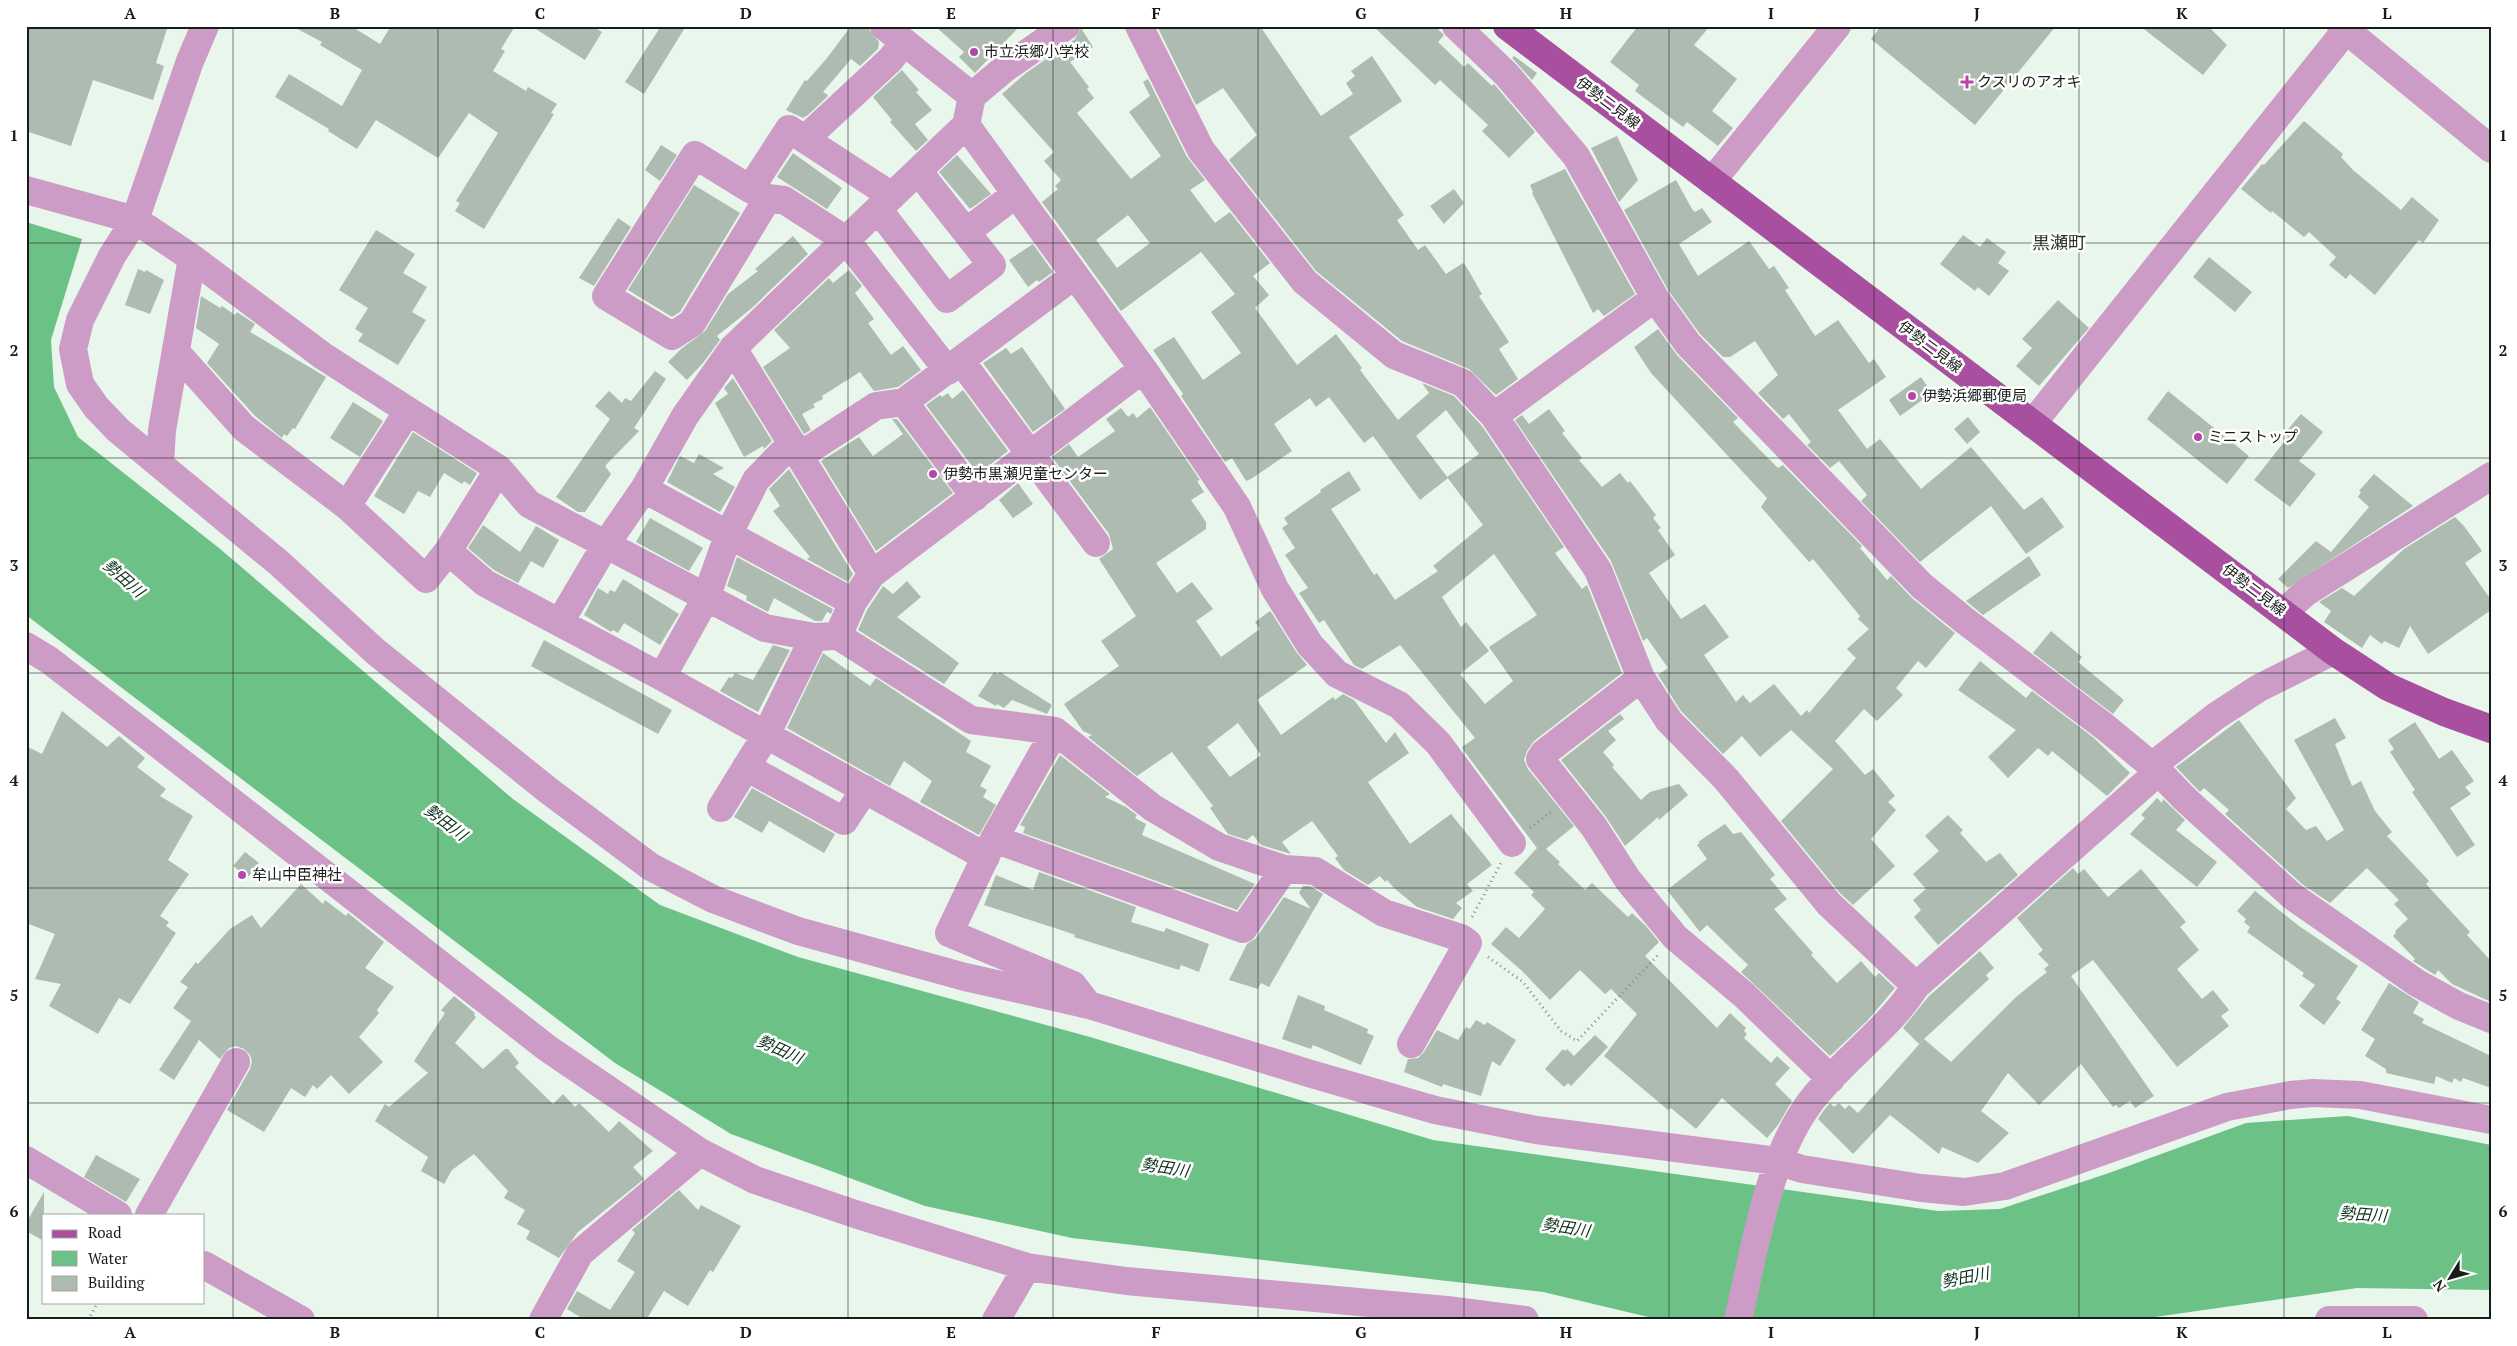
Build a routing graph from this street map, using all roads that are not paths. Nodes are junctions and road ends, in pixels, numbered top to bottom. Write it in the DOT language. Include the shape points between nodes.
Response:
graph roads {
  1 [pos="205,26"];
  2 [pos="1066,26"];
  3 [pos="1139,26"];
  4 [pos="1456,26"];
  5 [pos="1507,26"];
  6 [pos="1837,26"];
  7 [pos="2343,28"];
  8 [pos="894,34"];
  9 [pos="972,96"];
  10 [pos="966,125"];
  11 [pos="806,138"];
  12 [pos="2491,149"];
  13 [pos="918,171"];
  14 [pos="1712,182"];
  15 [pos="26,190"];
  16 [pos="759,193"];
  17 [pos="1016,194"];
  18 [pos="885,203"];
  19 [pos="135,220"];
  20 [pos="966,232"];
  21 [pos="846,240"];
  22 [pos="192,258"];
  23 [pos="1075,275"];
  24 [pos="1655,298"];
  25 [pos="733,348"];
  26 [pos="176,352"];
  27 [pos="954,366"];
  28 [pos="1143,369"];
  29 [pos="904,402"];
  30 [pos="408,412"];
  31 [pos="1494,416"];
  32 [pos="2032,424"];
  33 [pos="797,449"];
  34 [pos="1029,454"];
  35 [pos="160,464"];
  36 [pos="498,469"];
  37 [pos="2491,476"];
  38 [pos="644,489"];
  39 [pos="974,497"];
  40 [pos="347,506"];
  41 [pos="729,533"];
  42 [pos="1096,543"];
  43 [pos="606,544"];
  44 [pos="448,551"];
  45 [pos="872,574"];
  46 [pos="706,598"];
  47 [pos="854,602"];
  48 [pos="2284,612"];
  49 [pos="560,622"];
  50 [pos="826,636"];
  51 [pos="26,646"];
  52 [pos="2333,651"];
  53 [pos="662,677"];
  54 [pos="1641,678"];
  55 [pos="2491,729"];
  56 [pos="1056,731"];
  57 [pos="766,734"];
  58 [pos="746,767"];
  59 [pos="2156,770"];
  60 [pos="865,789"];
  61 [pos="721,808"];
  62 [pos="1512,843"];
  63 [pos="990,848"];
  64 [pos="1284,869"];
  65 [pos="1916,986"];
  66 [pos="1089,1005"];
  67 [pos="2491,1018"];
  68 [pos="1411,1044"];
  69 [pos="236,1062"];
  70 [pos="1831,1079"];
  71 [pos="2491,1120"];
  72 [pos="700,1152"];
  73 [pos="26,1160"];
  74 [pos="1777,1161"];
  75 [pos="116,1214"];
  76 [pos="151,1214"];
  77 [pos="205,1267"];
  78 [pos="1027,1267"];
  79 [pos="1447,1315"];
  80 [pos="301,1320"];
  81 [pos="543,1320"];
  82 [pos="996,1320"];
  83 [pos="1525,1320"];
  84 [pos="1738,1320"];
  85 [pos="2329,1320"];
  86 [pos="2414,1320"];
  1 -- 19 [label="street"];
  2 -- 9 [label="street" via="1004,69"];
  3 -- 31 [label="street" via="1201,150 1305,282 1394,355 1463,383"];
  4 -- 24 [label="street" via="1506,74 1576,156"];
  5 -- 14 [label="main road, 伊勢二見線"];
  6 -- 14 [label="street"];
  7 -- 12 [label="street"];
  7 -- 32 [label="street"];
  8 -- 9 [label="street"];
  8 -- 11 [label="street" via="890,60"];
  9 -- 10 [label="street"];
  10 -- 13 [label="street"];
  10 -- 17 [label="street"];
  11 -- 16 [label="street" via="789,129"];
  11 -- 18 [label="street"];
  13 -- 18 [label="street"];
  13 -- 20 [label="street"];
  14 -- 32 [label="main road, 伊勢二見線"];
  15 -- 19 [label="street"];
  16 -- 16 [label="street" via="692,323 672,336 606,296 695,155"];
  16 -- 21 [label="street" via="784,200"];
  17 -- 20 [label="street"];
  17 -- 23 [label="street"];
  18 -- 20 [label="street" via="947,299 992,265"];
  18 -- 21 [label="street"];
  19 -- 22 [label="street"];
  19 -- 35 [label="street" via="112,256 80,320 73,349 80,384 96,407 118,430"];
  21 -- 25 [label="street"];
  21 -- 27 [label="street"];
  22 -- 26 [label="street"];
  22 -- 30 [label="street" via="323,356"];
  23 -- 27 [label="street"];
  23 -- 28 [label="street"];
  24 -- 31 [label="street"];
  24 -- 59 [label="street" via="1688,344 1922,586"];
  25 -- 33 [label="street"];
  25 -- 38 [label="street" via="685,416"];
  26 -- 35 [label="street" via="162,430"];
  26 -- 40 [label="street" via="244,428"];
  27 -- 29 [label="street"];
  27 -- 34 [label="street"];
  28 -- 34 [label="street"];
  28 -- 62 [label="street" via="1237,507 1275,589 1310,645 1337,674 1398,705 1438,743"];
  29 -- 33 [label="street" via="876,406"];
  29 -- 39 [label="street"];
  30 -- 36 [label="street"];
  30 -- 40 [label="street"];
  31 -- 54 [label="street" via="1598,570"];
  32 -- 48 [label="main road, 伊勢二見線"];
  33 -- 41 [label="street" via="756,480"];
  33 -- 45 [label="street"];
  34 -- 39 [label="street"];
  34 -- 42 [label="street"];
  35 -- 66 [label="street" via="279,563 376,652 651,867 714,898 798,931 965,977"];
  36 -- 43 [label="street" via="529,504"];
  36 -- 44 [label="street"];
  37 -- 48 [label="street" via="2305,593"];
  38 -- 41 [label="street"];
  38 -- 43 [label="street"];
  39 -- 45 [label="street"];
  40 -- 44 [label="street" via="426,579"];
  41 -- 46 [label="street"];
  41 -- 47 [label="street"];
  43 -- 46 [label="street"];
  43 -- 49 [label="street"];
  44 -- 49 [label="street" via="485,583"];
  45 -- 47 [label="street"];
  46 -- 50 [label="street" via="765,628"];
  46 -- 53 [label="street"];
  47 -- 50 [label="street"];
  48 -- 52 [label="main road, 伊勢二見線"];
  49 -- 53 [label="street"];
  50 -- 56 [label="street" via="971,720"];
  50 -- 57 [label="street"];
  51 -- 72 [label="street" via="50,660 132,723 547,1048"];
  52 -- 55 [label="main road, 伊勢二見線" via="2388,687"];
  52 -- 59 [label="street" via="2259,688 2216,716 2162,758"];
  53 -- 57 [label="street"];
  54 -- 65 [label="street" via="1669,721 1726,780 1829,904"];
  54 -- 70 [label="street" via="1540,759 1594,827 1628,880 1675,937 1744,995"];
  56 -- 63 [label="street"];
  56 -- 64 [label="street" via="1153,808 1220,847"];
  57 -- 58 [label="street"];
  57 -- 60 [label="street"];
  58 -- 60 [label="street" via="844,821"];
  58 -- 61 [label="street"];
  59 -- 65 [label="street" via="2148,781"];
  59 -- 67 [label="street" via="2292,896 2417,983 2459,1006"];
  60 -- 63 [label="street"];
  63 -- 64 [label="street" via="1243,929"];
  63 -- 66 [label="street" via="949,933 1073,985"];
  64 -- 68 [label="street" via="1315,871 1384,913 1468,943"];
  65 -- 70 [label="street" via="1902,1009"];
  66 -- 74 [label="street" via="1436,1110 1536,1130"];
  69 -- 76 [label="street"];
  70 -- 74 [label="street" via="1797,1121"];
  71 -- 74 [label="street" via="2360,1094 2290,1095 2227,1107 2005,1186 1964,1192 1802,1169"];
  72 -- 78 [label="street" via="755,1180"];
  72 -- 81 [label="street" via="580,1253"];
  73 -- 75 [label="street"];
  74 -- 84 [label="street"];
  77 -- 80 [label="street"];
  78 -- 79 [label="street" via="1126,1282"];
  78 -- 82 [label="street"];
  79 -- 83 [label="street"];
  85 -- 86 [label="street"];
}
